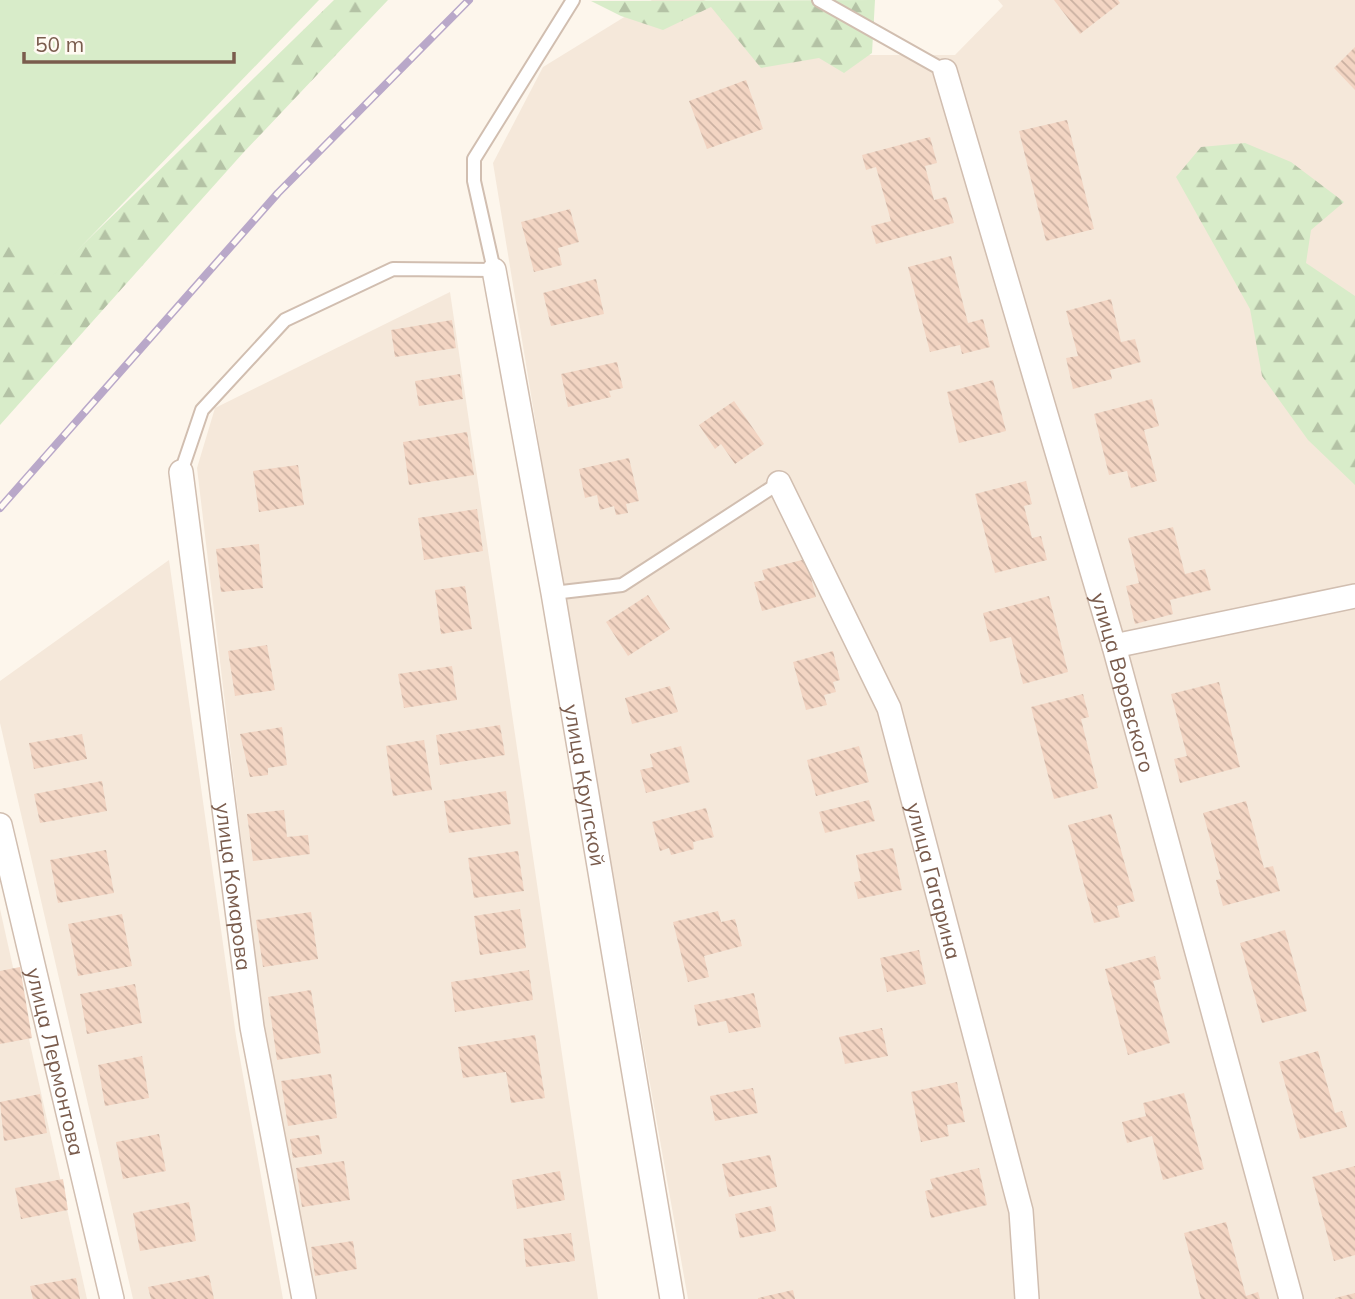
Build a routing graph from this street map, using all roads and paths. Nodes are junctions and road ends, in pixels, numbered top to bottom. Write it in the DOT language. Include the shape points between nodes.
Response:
graph roads {
  1 [pos="573,0"];
  2 [pos="819,0"];
  3 [pos="945,71"];
  4 [pos="494,271"];
  5 [pos="181,472"];
  6 [pos="779,482"];
  7 [pos="553,593"];
  8 [pos="1355,596"];
  9 [pos="1114,646"];
  10 [pos="0,825"];
  11 [pos="112,1299"];
  12 [pos="304,1299"];
  13 [pos="672,1299"];
  14 [pos="1027,1299"];
  15 [pos="1291,1299"];
  1 -- 4 [label="lane" via="474,159 474,181"];
  2 -- 3 [label="lane"];
  3 -- 9 [label="street, улица Воровского"];
  4 -- 5 [label="lane" via="393,269 285,320 202,410"];
  4 -- 7 [label="street, улица Крупской"];
  5 -- 12 [label="street, улица Комарова" via="252,1027"];
  6 -- 7 [label="lane" via="622,584"];
  6 -- 14 [label="street, улица Гагарина" via="888,708 1021,1211"];
  7 -- 13 [label="street, улица Крупской"];
  8 -- 9 [label="street"];
  9 -- 15 [label="street, улица Воровского"];
  10 -- 11 [label="street, улица Лермонтова"];
}
